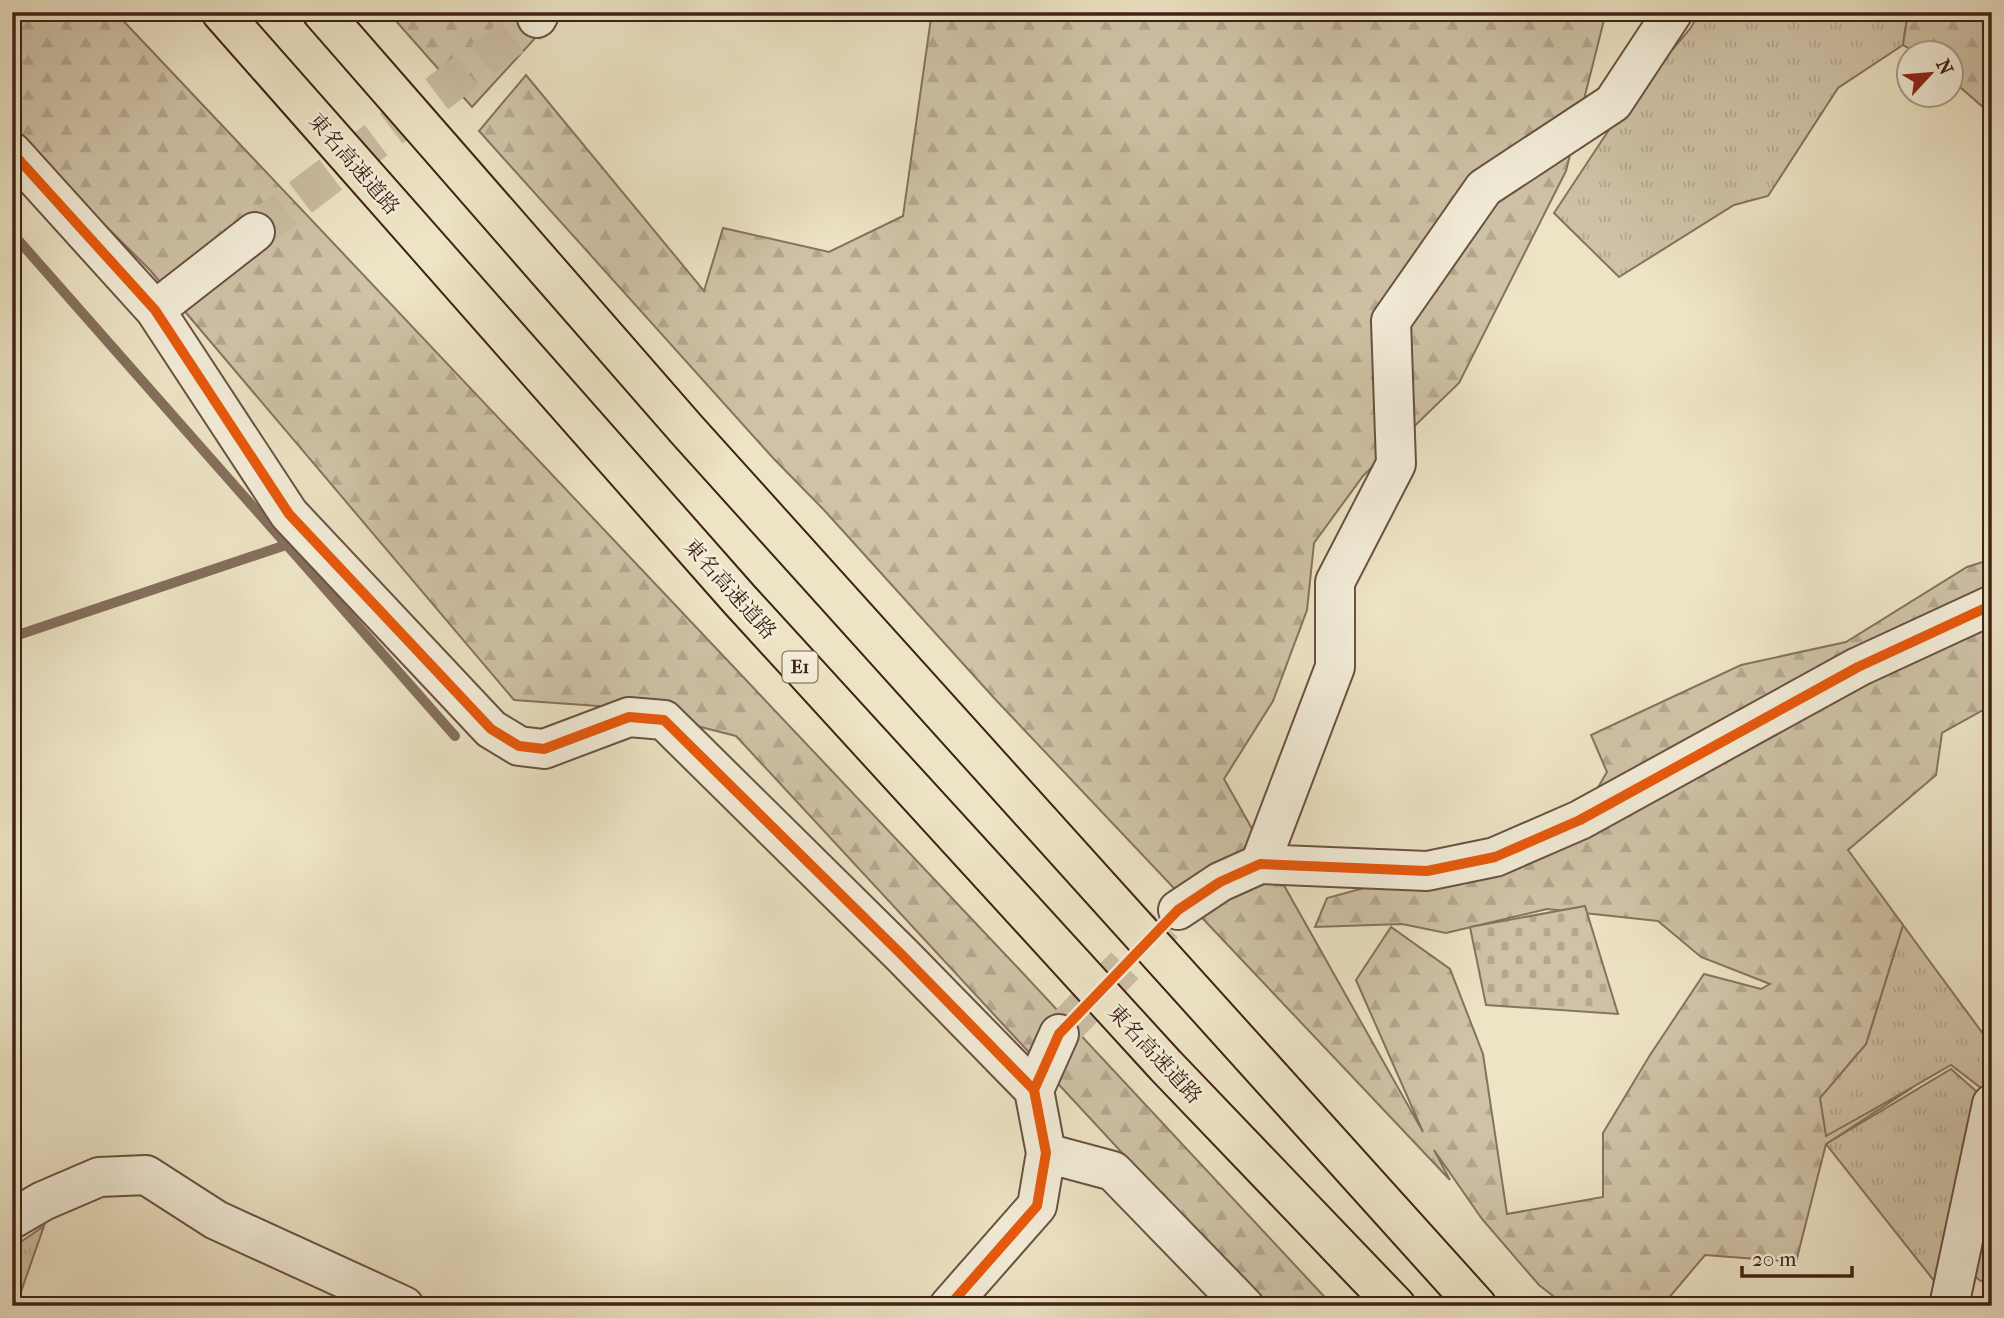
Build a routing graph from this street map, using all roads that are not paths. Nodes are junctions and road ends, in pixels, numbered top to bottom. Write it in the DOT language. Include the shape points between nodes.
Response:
graph roads {
  1 [pos="221,12"];
  2 [pos="322,12"];
  3 [pos="1673,12"];
  4 [pos="14,157"];
  5 [pos="255,232"];
  6 [pos="155,310"];
  7 [pos="1992,606"];
  8 [pos="1261,864"];
  9 [pos="1178,910"];
  10 [pos="1059,1034"];
  11 [pos="1034,1090"];
  12 [pos="1992,1104"];
  13 [pos="1046,1153"];
  14 [pos="12,1219"];
  15 [pos="404,1306"];
  16 [pos="949,1306"];
  17 [pos="1244,1306"];
  18 [pos="1396,1306"];
  19 [pos="1477,1306"];
  20 [pos="1949,1306"];
  1 -- 18 [label="highway, 東名高速道路 / E1" via="738,599 1166,1066"];
  2 -- 19 [label="highway" via="687,430"];
  3 -- 8 [label="street" via="1614,103 1484,188 1391,321 1396,464 1335,582 1335,667"];
  4 -- 6 [label="street"];
  5 -- 6 [label="street"];
  6 -- 11 [label="street" via="289,514 491,729 519,746 544,749 629,717 664,720"];
  7 -- 8 [label="street" via="1858,667 1580,820 1495,857 1427,871"];
  8 -- 9 [label="street" via="1220,882"];
  10 -- 11 [label="street"];
  11 -- 13 [label="street"];
  12 -- 20 [label="street"];
  13 -- 16 [label="street" via="1037,1206"];
  13 -- 17 [label="street" via="1113,1171"];
  14 -- 15 [label="street" via="99,1177 146,1175 216,1220"];
}
